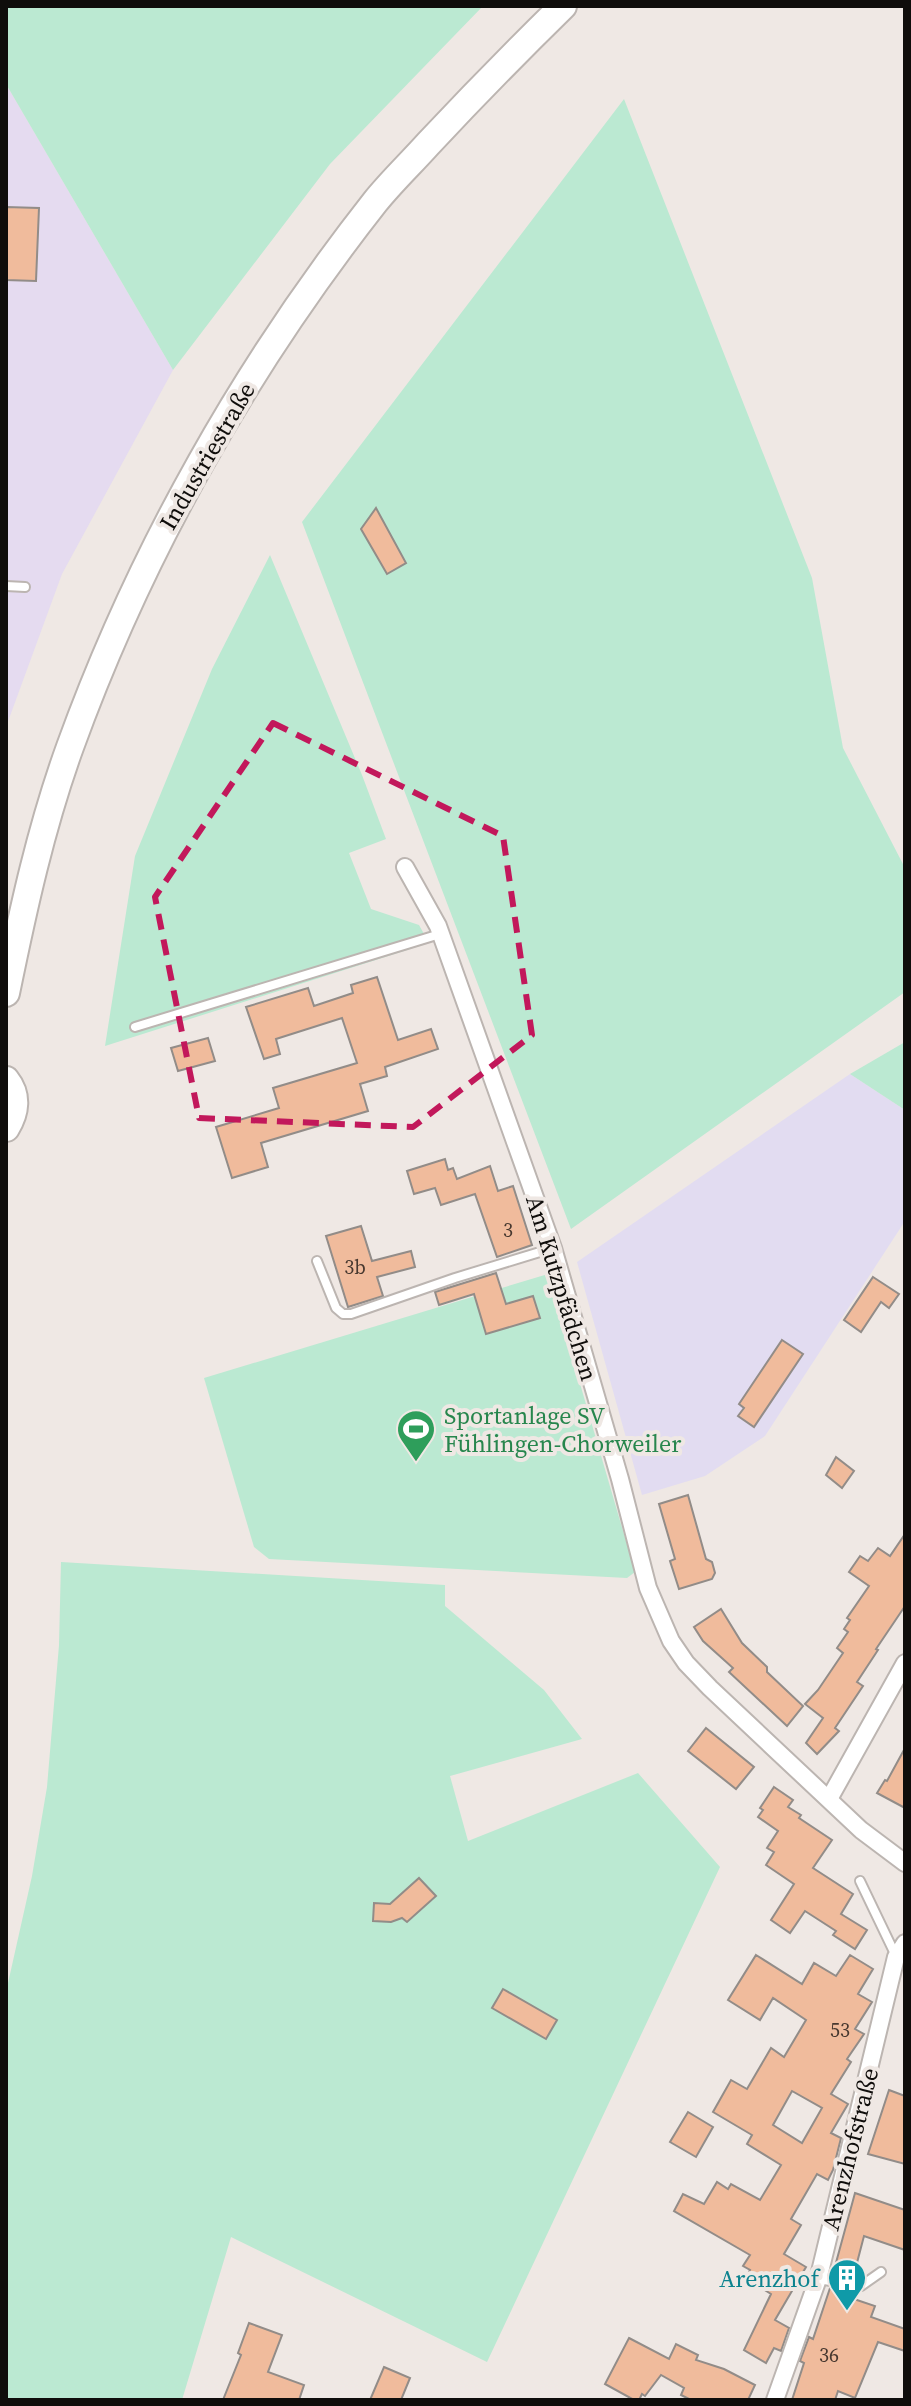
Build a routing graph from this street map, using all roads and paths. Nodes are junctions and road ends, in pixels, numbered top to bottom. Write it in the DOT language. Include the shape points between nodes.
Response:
graph roads {
  1 [pos="563,6"];
  2 [pos="6,586"];
  3 [pos="25,587"];
  4 [pos="405,867"];
  5 [pos="441,934"];
  6 [pos="6,993"];
  7 [pos="135,1027"];
  8 [pos="6,1080"];
  9 [pos="6,1128"];
  10 [pos="553,1248"];
  11 [pos="317,1261"];
  12 [pos="905,1663"];
  13 [pos="829,1799"];
  14 [pos="905,1863"];
  15 [pos="860,1881"];
  16 [pos="901,1950"];
  17 [pos="881,2272"];
  18 [pos="818,2279"];
  19 [pos="775,2400"];
  1 -- 6 [label="main road, Industriestraße" via="377,200 295,312 170,517 123,613 75,735 37,859"];
  2 -- 3 [label="lane"];
  4 -- 5 [label="street, Am Kutzpfädchen"];
  5 -- 7 [label="lane"];
  5 -- 10 [label="street, Am Kutzpfädchen"];
  8 -- 9 [label="main road" via="15,1102"];
  10 -- 11 [label="lane" via="351,1314 336,1308"];
  10 -- 13 [label="street, Am Kutzpfädchen" via="648,1588 671,1641 710,1688"];
  12 -- 13 [label="street"];
  13 -- 14 [label="street, Am Kutzpfädchen"];
  15 -- 16 [label="lane"];
  16 -- 18 [label="street, Arenzhofstraße"];
  17 -- 18 [label="lane" via="861,2286"];
  18 -- 19 [label="street, Arenzhofstraße"];
}
